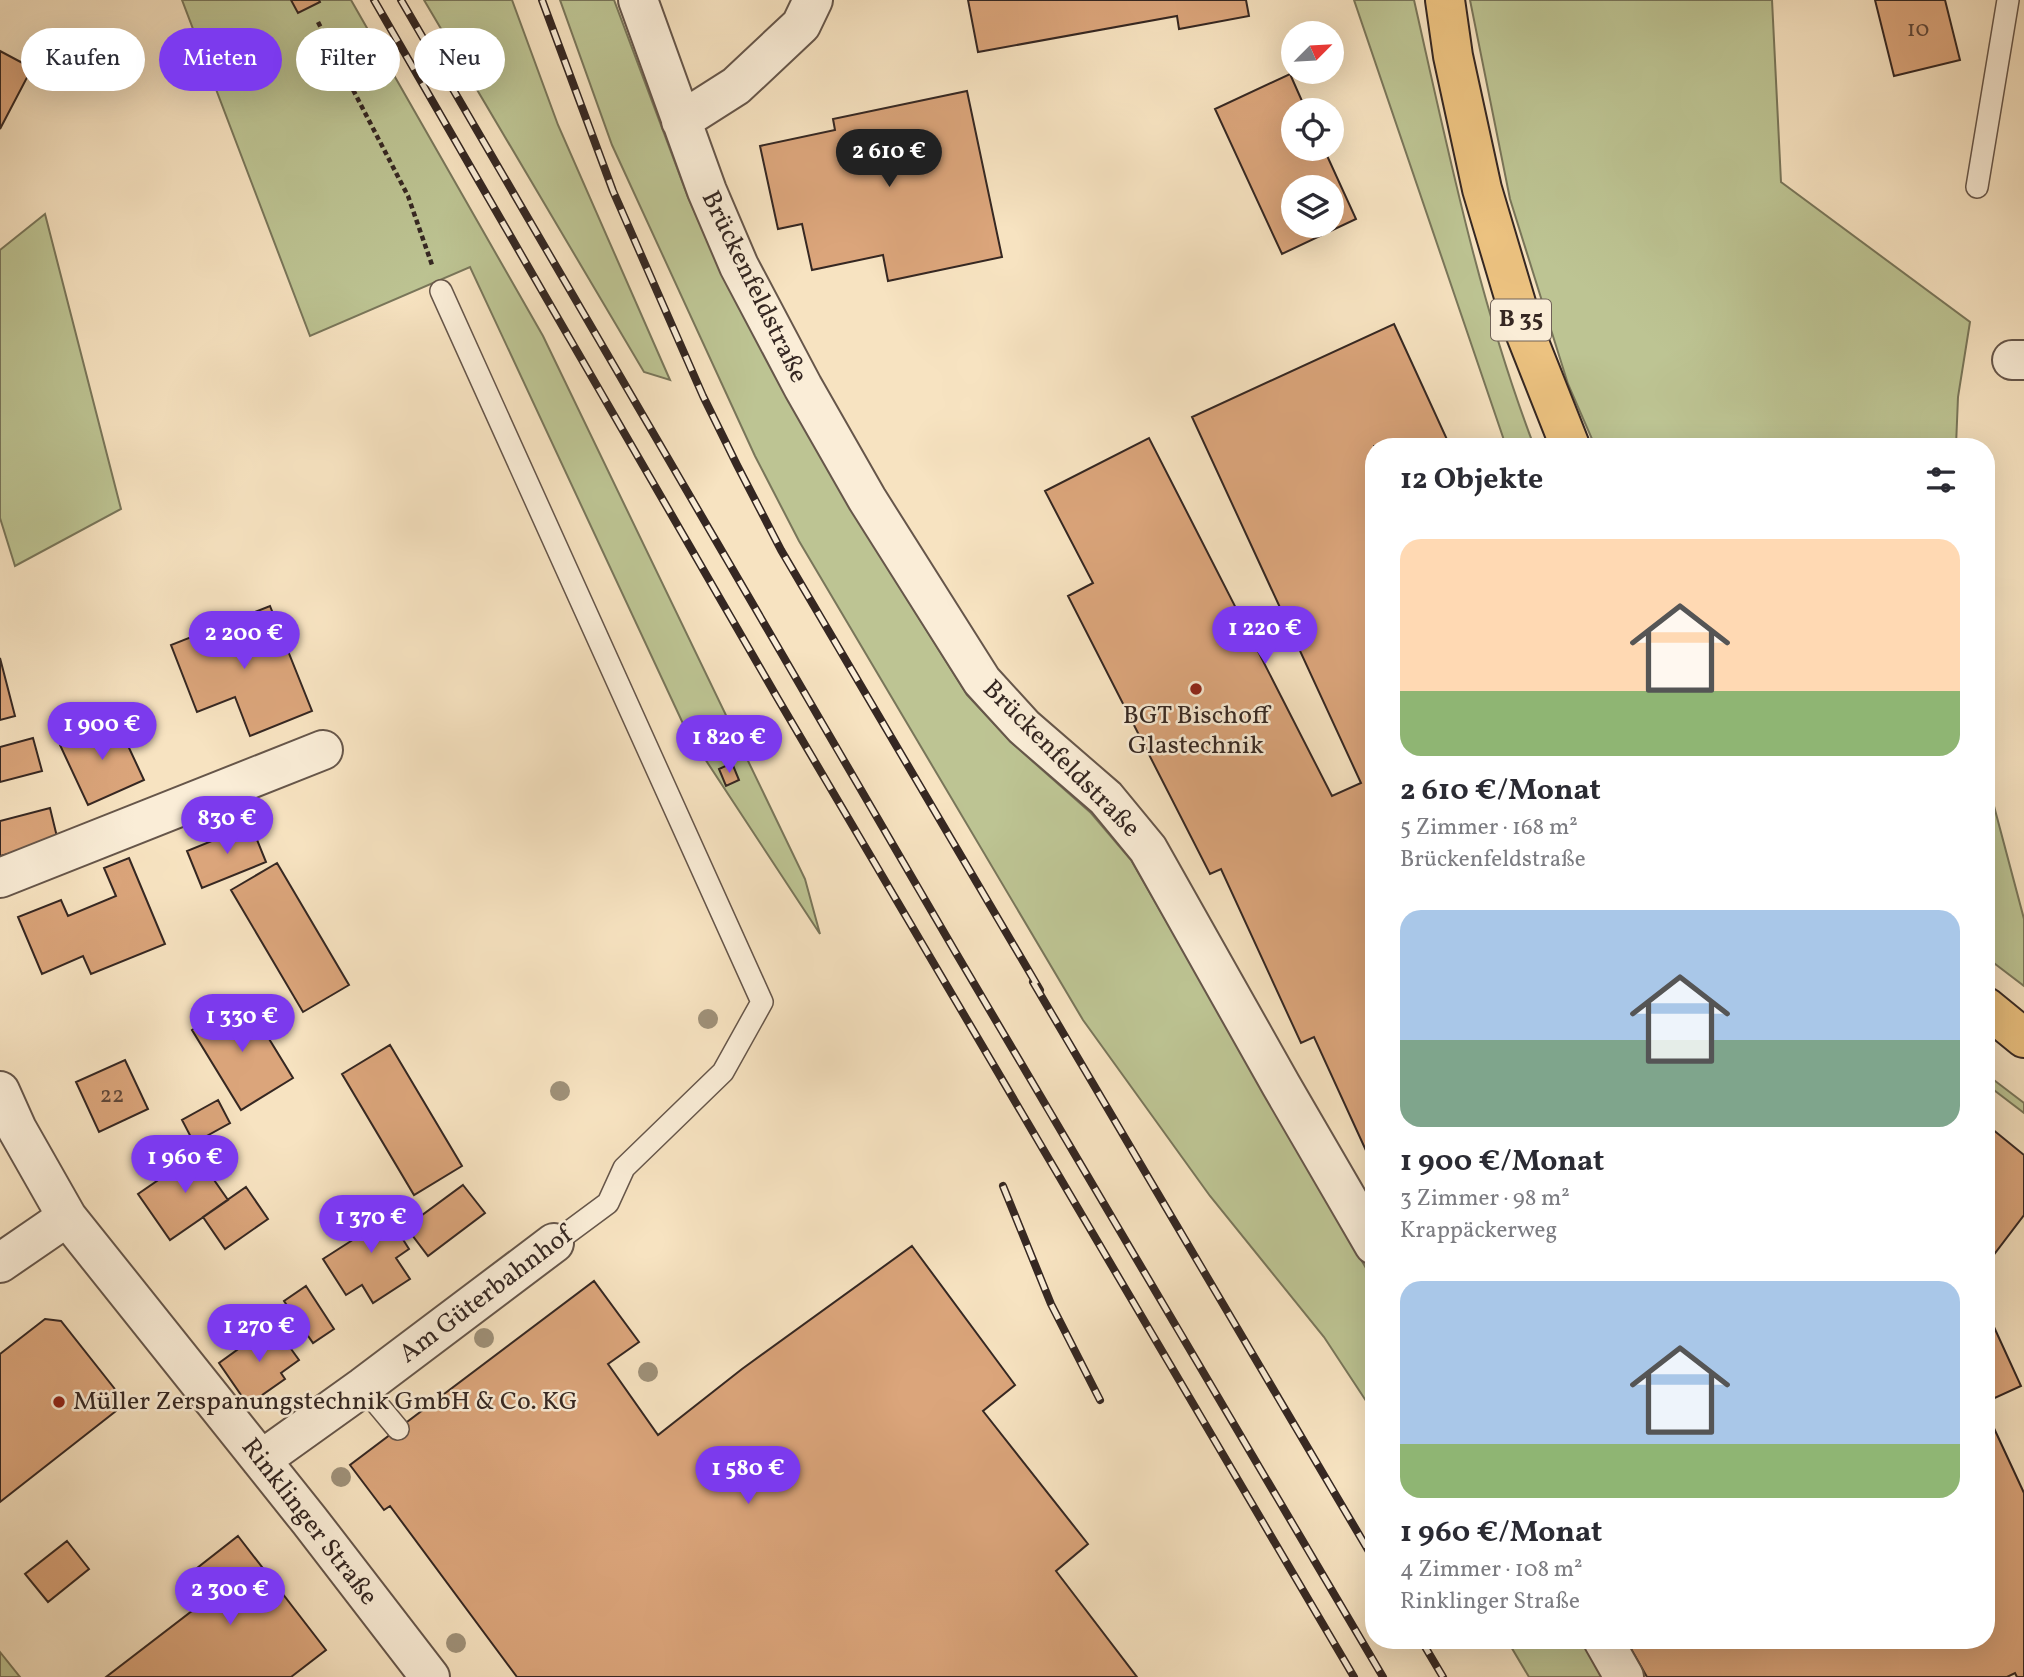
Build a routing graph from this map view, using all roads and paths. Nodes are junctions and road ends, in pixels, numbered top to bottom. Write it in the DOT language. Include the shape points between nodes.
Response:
graph roads {
  1 [pos="638,0"];
  2 [pos="813,0"];
  3 [pos="1445,0"];
  4 [pos="2008,0"];
  5 [pos="318,22"];
  6 [pos="681,121"];
  7 [pos="1977,187"];
  8 [pos="440,291"];
  9 [pos="1567,438"];
  10 [pos="323,750"];
  11 [pos="0,878"];
  12 [pos="1995,1014"];
  13 [pos="2024,1038"];
  14 [pos="0,1091"];
  15 [pos="67,1217"];
  16 [pos="1365,1230"];
  17 [pos="554,1243"];
  18 [pos="0,1263"];
  19 [pos="363,1387"];
  20 [pos="398,1429"];
  21 [pos="261,1460"];
  22 [pos="1608,1649"];
  23 [pos="430,1677"];
  24 [pos="1624,1677"];
  1 -- 6 [label="street, Brückenfeldstraße"];
  2 -- 6 [label="street" via="801,25 736,86"];
  3 -- 9 [label="main road, B 35" via="1482,189 1524,330"];
  4 -- 7 [label="lane"];
  5 -- 8 [label="path" via="408,195"];
  6 -- 16 [label="street, Brückenfeldstraße" via="738,266 867,499 982,681 1024,727 1106,798 1148,849"];
  8 -- 17 [label="lane, Am Güterbahnhof" via="762,1002 723,1072 624,1168 608,1203"];
  10 -- 11 [label="street"];
  12 -- 13 [label="main road"];
  14 -- 15 [label="street, Rinklinger Straße"];
  15 -- 18 [label="street"];
  15 -- 21 [label="street, Rinklinger Straße"];
  17 -- 19 [label="street, Am Güterbahnhof"];
  19 -- 20 [label="lane"];
  19 -- 21 [label="street, Am Güterbahnhof"];
  21 -- 23 [label="street, Rinklinger Straße"];
  22 -- 24 [label="street"];
}
